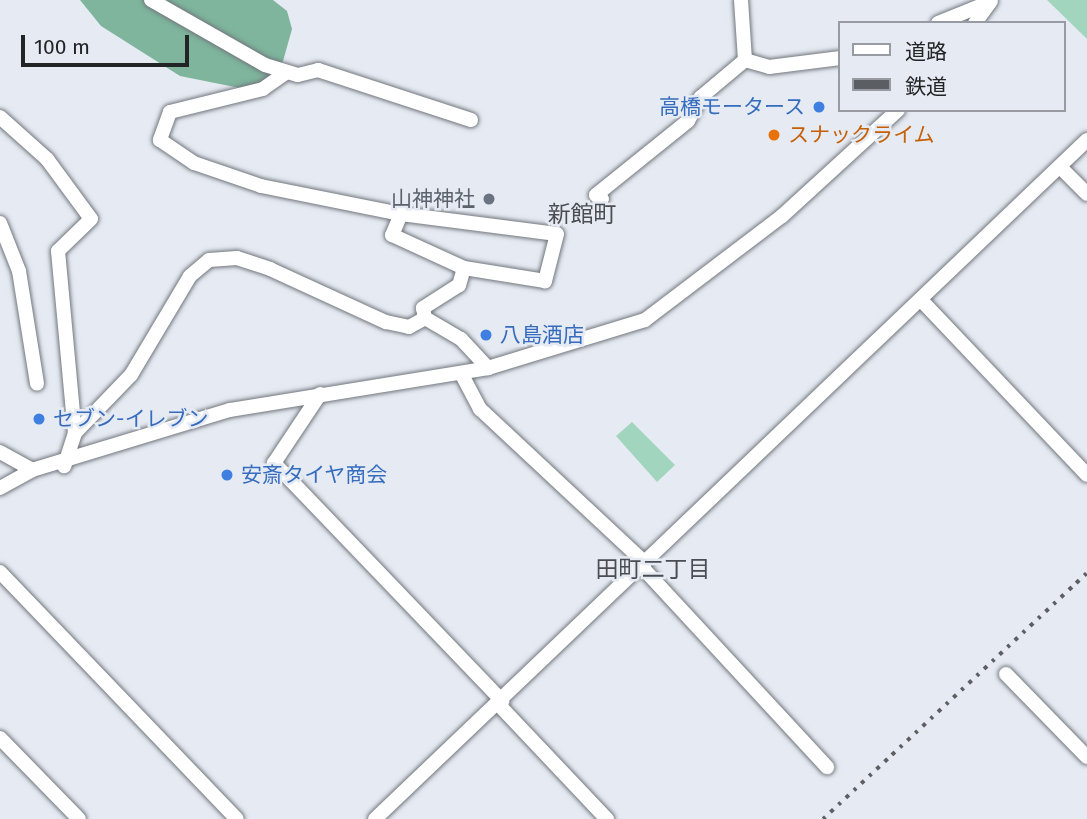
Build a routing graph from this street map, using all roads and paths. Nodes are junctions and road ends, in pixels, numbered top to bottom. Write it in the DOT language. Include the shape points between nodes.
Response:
graph roads {
  1 [pos="151,0"];
  2 [pos="741,0"];
  3 [pos="991,1"];
  4 [pos="943,21"];
  5 [pos="976,21"];
  6 [pos="838,58"];
  7 [pos="745,60"];
  8 [pos="287,72"];
  9 [pos="896,112"];
  10 [pos="0,117"];
  11 [pos="471,120"];
  12 [pos="1087,140"];
  13 [pos="1060,167"];
  14 [pos="1087,194"];
  15 [pos="602,199"];
  16 [pos="401,214"];
  17 [pos="0,223"];
  18 [pos="464,268"];
  19 [pos="921,300"];
  20 [pos="425,318"];
  21 [pos="488,368"];
  22 [pos="461,373"];
  23 [pos="37,384"];
  24 [pos="320,394"];
  25 [pos="75,433"];
  26 [pos="0,452"];
  27 [pos="64,466"];
  28 [pos="33,470"];
  29 [pos="1087,475"];
  30 [pos="0,488"];
  31 [pos="641,563"];
  32 [pos="0,572"];
  33 [pos="1006,674"];
  34 [pos="501,703"];
  35 [pos="0,738"];
  36 [pos="1087,757"];
  37 [pos="827,767"];
  38 [pos="79,819"];
  39 [pos="237,819"];
  40 [pos="375,819"];
  41 [pos="607,819"];
  1 -- 8 [label="street" via="234,51"];
  2 -- 7 [label="street"];
  3 -- 4 [label="street"];
  3 -- 5 [label="street"];
  6 -- 7 [label="street" via="769,67"];
  7 -- 15 [label="street" via="701,97 688,121 596,195"];
  8 -- 11 [label="street" via="318,70"];
  8 -- 16 [label="street" via="263,89 170,112 160,140 172,153 235,179"];
  9 -- 21 [label="street" via="782,216 645,320"];
  10 -- 25 [label="street" via="47,159 91,219 58,251"];
  12 -- 13 [label="street"];
  13 -- 14 [label="street"];
  13 -- 19 [label="street"];
  16 -- 18 [label="street" via="391,235"];
  16 -- 18 [label="street" via="557,234 545,281"];
  17 -- 23 [label="street" via="19,271"];
  18 -- 20 [label="street" via="459,285 423,308"];
  19 -- 29 [label="street"];
  19 -- 31 [label="street"];
  20 -- 21 [label="street" via="461,339"];
  20 -- 25 [label="street" via="409,327 386,322 270,269 237,258 209,260 190,276 131,375"];
  21 -- 22 [label="street"];
  22 -- 24 [label="street"];
  22 -- 31 [label="street" via="480,410"];
  24 -- 27 [label="street" via="230,410"];
  24 -- 34 [label="street" via="274,463"];
  25 -- 27 [label="street"];
  26 -- 28 [label="street"];
  27 -- 28 [label="street"];
  28 -- 30 [label="street"];
  31 -- 34 [label="street"];
  31 -- 37 [label="street"];
  32 -- 39 [label="street"];
  33 -- 36 [label="street"];
  34 -- 40 [label="street"];
  34 -- 41 [label="street"];
  35 -- 38 [label="street"];
}
